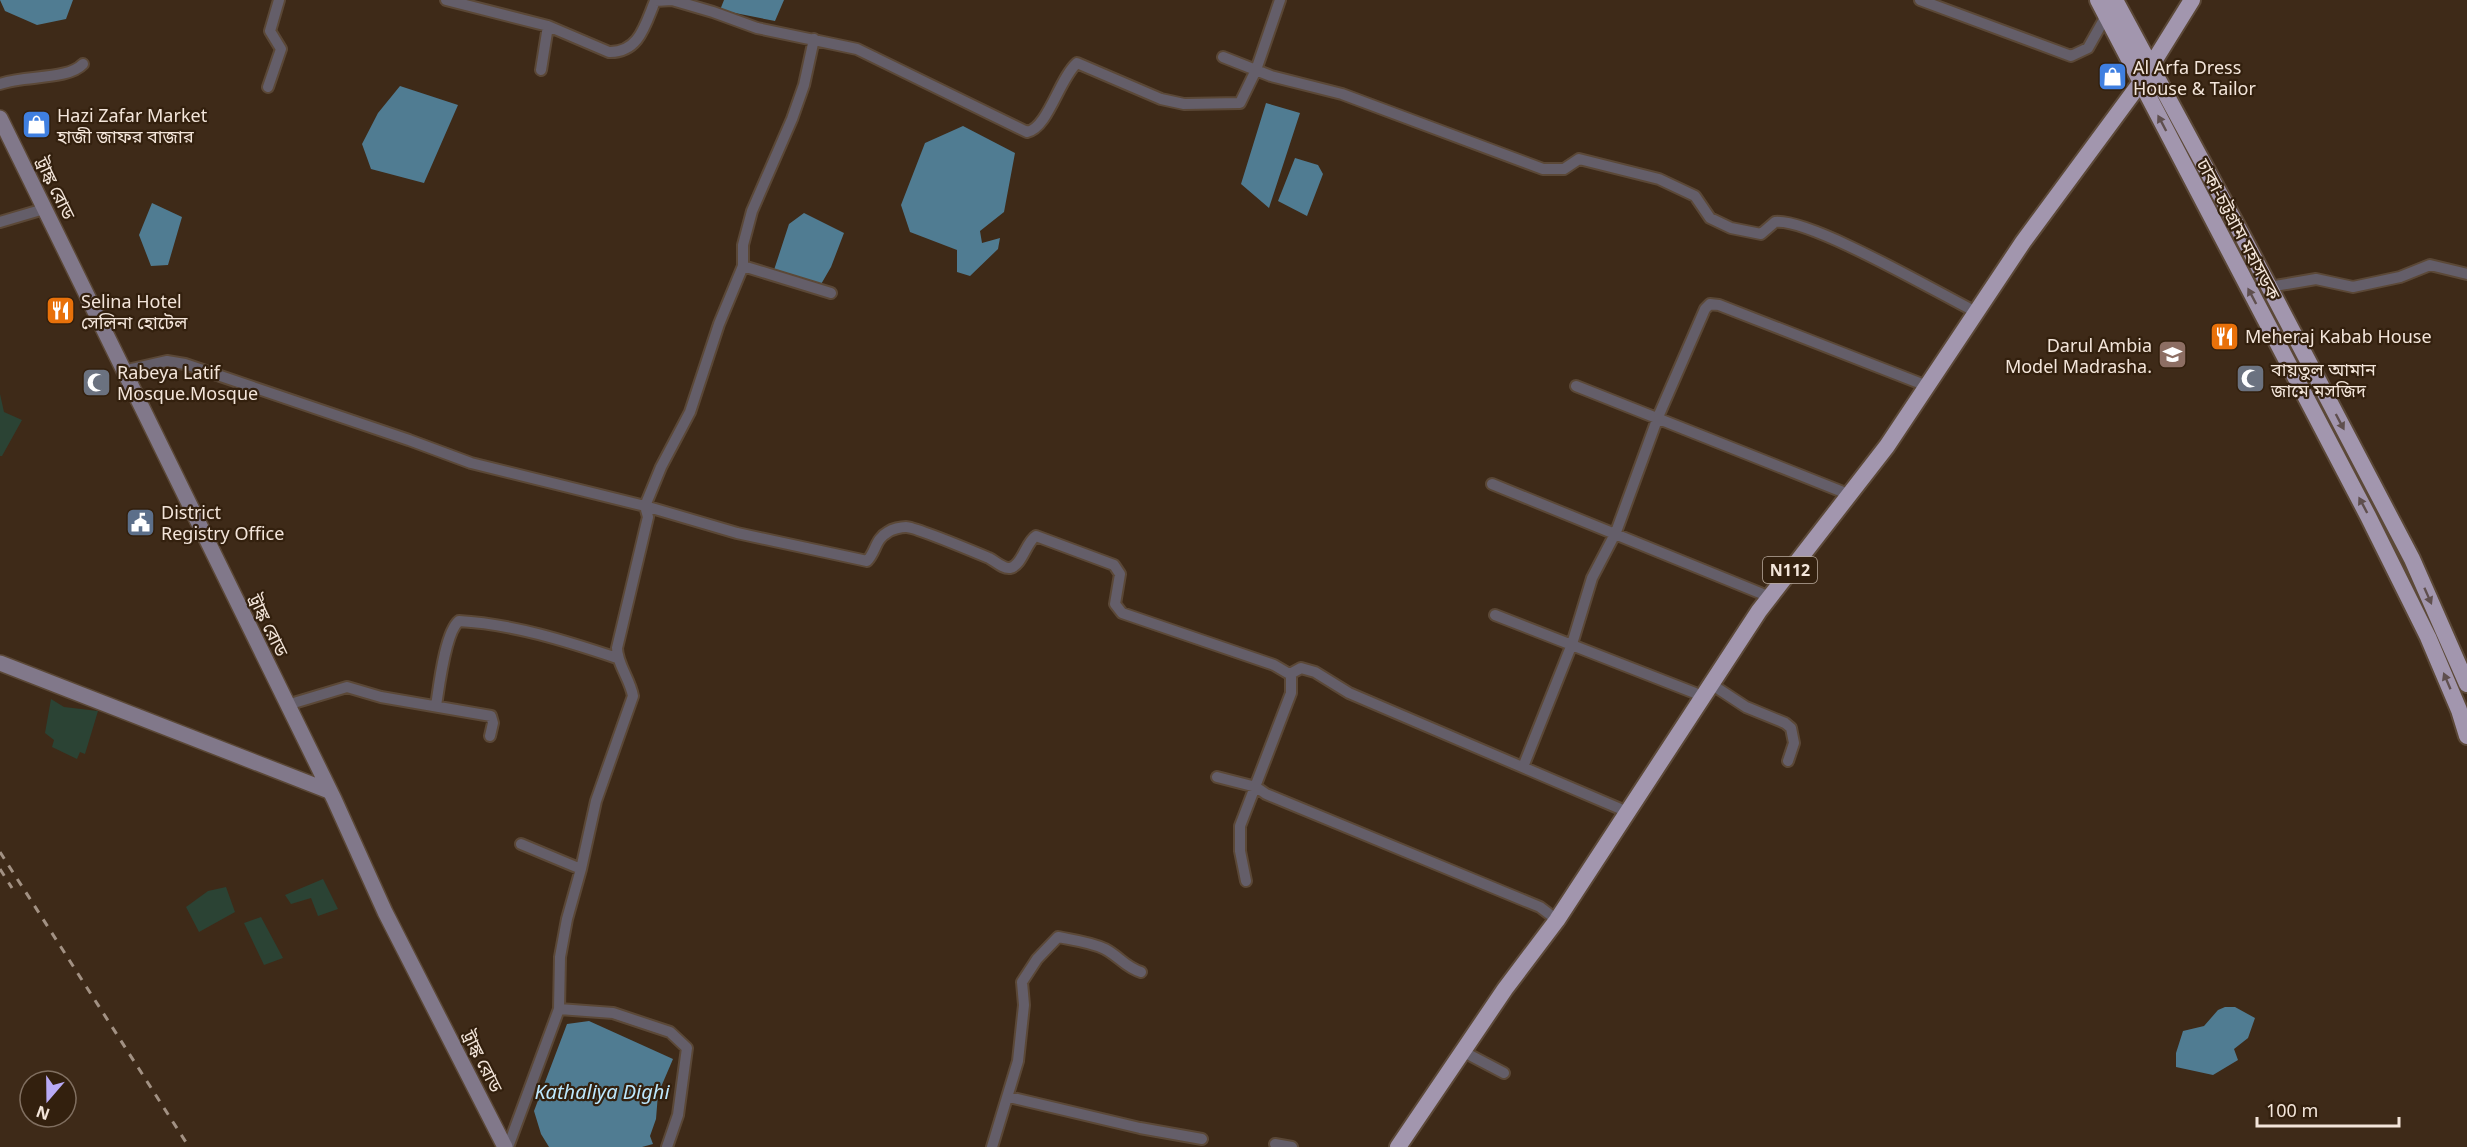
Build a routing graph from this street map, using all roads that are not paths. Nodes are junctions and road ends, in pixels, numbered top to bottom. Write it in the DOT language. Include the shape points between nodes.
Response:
graph roads {
  1 [pos="279,0"];
  2 [pos="446,0"];
  3 [pos="1280,0"];
  4 [pos="1920,0"];
  5 [pos="2098,0"];
  6 [pos="2115,0"];
  7 [pos="2193,0"];
  8 [pos="460,1"];
  9 [pos="2106,16"];
  10 [pos="548,26"];
  11 [pos="814,39"];
  12 [pos="1223,57"];
  13 [pos="83,64"];
  14 [pos="541,70"];
  15 [pos="1256,70"];
  16 [pos="2145,75"];
  17 [pos="0,84"];
  18 [pos="268,87"];
  19 [pos="0,118"];
  20 [pos="44,209"];
  21 [pos="0,222"];
  22 [pos="744,266"];
  23 [pos="2467,274"];
  24 [pos="2269,287"];
  25 [pos="831,293"];
  26 [pos="1976,312"];
  27 [pos="123,371"];
  28 [pos="1576,386"];
  29 [pos="1927,386"];
  30 [pos="1658,417"];
  31 [pos="1492,484"];
  32 [pos="1848,494"];
  33 [pos="645,506"];
  34 [pos="1616,532"];
  35 [pos="1770,597"];
  36 [pos="1495,615"];
  37 [pos="1572,644"];
  38 [pos="617,658"];
  39 [pos="0,663"];
  40 [pos="1290,674"];
  41 [pos="1712,684"];
  42 [pos="2467,684"];
  43 [pos="1700,699"];
  44 [pos="287,705"];
  45 [pos="436,706"];
  46 [pos="490,736"];
  47 [pos="2467,736"];
  48 [pos="1788,761"];
  49 [pos="1522,767"];
  50 [pos="1216,777"];
  51 [pos="1256,787"];
  52 [pos="329,791"];
  53 [pos="1630,813"];
  54 [pos="521,844"];
  55 [pos="582,869"];
  56 [pos="1246,881"];
  57 [pos="1557,920"];
  58 [pos="1142,972"];
  59 [pos="559,1009"];
  60 [pos="1462,1051"];
  61 [pos="1504,1073"];
  62 [pos="1009,1097"];
  63 [pos="1202,1139"];
  64 [pos="1275,1144"];
  65 [pos="506,1147"];
  66 [pos="668,1147"];
  67 [pos="992,1147"];
  68 [pos="1292,1147"];
  69 [pos="1398,1147"];
  1 -- 18 [label="street" via="270,31 281,49"];
  2 -- 8 [label="street"];
  3 -- 15 [label="street"];
  4 -- 9 [label="street" via="2071,56 2088,48"];
  5 -- 9 [label="highway, ঢাকা-চট্টগ্রাম মহাসড়ক"];
  6 -- 16 [label="highway, ঢাকা-চট্টগ্রাম মহাসড়ক"];
  7 -- 16 [label="highway, N112"];
  8 -- 10 [label="street"];
  9 -- 16 [label="highway, ঢাকা-চট্টগ্রাম মহাসড়ক"];
  10 -- 11 [label="street" via="609,52 625,51 636,41 655,1 672,0 757,28"];
  10 -- 14 [label="street"];
  11 -- 15 [label="street" via="857,49 1027,132 1041,124 1059,86 1077,63 1161,99 1202,105 1240,103"];
  11 -- 22 [label="street" via="792,119 752,211 743,245"];
  12 -- 15 [label="street"];
  13 -- 17 [label="street" via="71,74 17,78"];
  15 -- 26 [label="street" via="1342,94 1543,169 1564,169 1579,159 1659,179 1695,196 1710,218 1731,228 1761,234 1774,222 1790,223 1842,243"];
  16 -- 24 [label="highway, ঢাকা-চট্টগ্রাম মহাসড়ক"];
  16 -- 26 [label="highway, N112"];
  47 -- 16 [label="highway, ঢাকা-চট্টগ্রাম মহাসড়ক, one-way" via="2428,637"];
  19 -- 20 [label="main road, ট্রাঙ্ক রোড"];
  20 -- 21 [label="street"];
  20 -- 27 [label="main road, ট্রাঙ্ক রোড"];
  22 -- 25 [label="street"];
  22 -- 33 [label="street" via="719,324 690,412"];
  23 -- 24 [label="street" via="2430,265 2400,278 2353,287 2316,279"];
  24 -- 42 [label="highway, ঢাকা-চট্টগ্রাম মহাসড়ক, one-way" via="2412,559"];
  26 -- 29 [label="highway, N112"];
  27 -- 33 [label="street" via="167,361 185,364 471,463"];
  27 -- 44 [label="main road, ট্রাঙ্ক রোড"];
  28 -- 30 [label="street"];
  29 -- 30 [label="street" via="1719,304 1710,304"];
  29 -- 32 [label="highway, N112" via="1887,446"];
  30 -- 32 [label="street"];
  30 -- 34 [label="street"];
  31 -- 34 [label="street"];
  32 -- 35 [label="highway, N112"];
  33 -- 38 [label="street" via="648,517"];
  33 -- 40 [label="street" via="736,533 867,561 874,554 877,541 888,531 906,527 1010,568 1032,539 1046,538 1119,569 1115,604 1122,613 1274,664"];
  34 -- 35 [label="street"];
  34 -- 37 [label="street" via="1592,578"];
  35 -- 41 [label="highway, N112"];
  36 -- 37 [label="street"];
  37 -- 43 [label="street" via="1695,693"];
  37 -- 49 [label="street"];
  38 -- 45 [label="street" via="570,641 459,621 443,667"];
  38 -- 55 [label="street" via="625,669 633,696 596,801"];
  39 -- 52 [label="main road"];
  40 -- 49 [label="street" via="1301,668 1315,672 1349,693"];
  40 -- 51 [label="street" via="1291,693"];
  41 -- 43 [label="highway, N112"];
  41 -- 48 [label="street" via="1746,707 1791,728 1794,743"];
  43 -- 53 [label="highway, N112"];
  44 -- 45 [label="street" via="347,687"];
  44 -- 52 [label="main road, ট্রাঙ্ক রোড"];
  45 -- 46 [label="street" via="491,716"];
  49 -- 53 [label="street"];
  50 -- 51 [label="street"];
  51 -- 56 [label="street" via="1240,826"];
  51 -- 57 [label="street" via="1540,907"];
  52 -- 65 [label="main road, ট্রাঙ্ক রোড" via="385,912"];
  53 -- 57 [label="highway, N112"];
  54 -- 55 [label="street"];
  55 -- 59 [label="street" via="560,957"];
  57 -- 60 [label="highway, N112"];
  58 -- 62 [label="street" via="1126,967 1120,958 1102,947 1058,937 1022,982 1020,1041"];
  59 -- 65 [label="street"];
  59 -- 66 [label="street" via="614,1013 670,1032 687,1048 678,1115"];
  60 -- 61 [label="street"];
  60 -- 69 [label="highway, N112"];
  62 -- 63 [label="street"];
  62 -- 67 [label="street"];
  64 -- 68 [label="street"];
}
